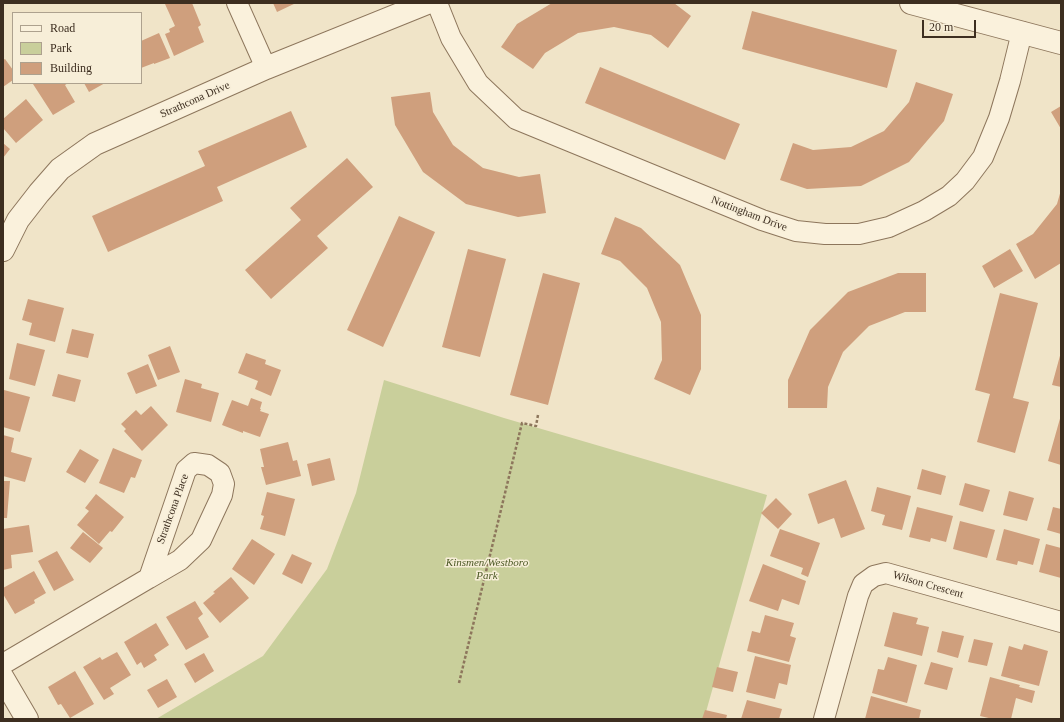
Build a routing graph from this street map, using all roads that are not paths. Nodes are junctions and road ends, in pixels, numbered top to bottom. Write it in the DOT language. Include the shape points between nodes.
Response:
graph roads {
  1 [pos="237,3"];
  2 [pos="427,3"];
  3 [pos="437,3"];
  4 [pos="912,3"];
  5 [pos="1022,32"];
  6 [pos="1061,43"];
  7 [pos="266,68"];
  8 [pos="3,250"];
  9 [pos="149,578"];
  10 [pos="1061,622"];
  11 [pos="3,664"];
  12 [pos="3,678"];
  13 [pos="27,719"];
  14 [pos="824,719"];
  1 -- 7 [label="street"];
  2 -- 7 [label="street, Strathcona Drive"];
  3 -- 5 [label="street, Nottingham Drive" via="451,38 478,83 516,119 762,220 796,231 825,234 859,234 888,227 929,208 949,196 965,181 983,157 999,118"];
  4 -- 5 [label="street"];
  5 -- 6 [label="street"];
  7 -- 8 [label="street, Strathcona Drive" via="95,144 60,169 39,193 18,220"];
  9 -- 9 [label="street, Strathcona Place" via="180,560 201,540 222,495 224,484 220,473 208,465 194,463 186,470"];
  9 -- 11 [label="street, Strathcona Place"];
  10 -- 14 [label="street, Wilson Crescent" via="886,573 874,576 863,584 858,596"];
  12 -- 13 [label="street"];
}
